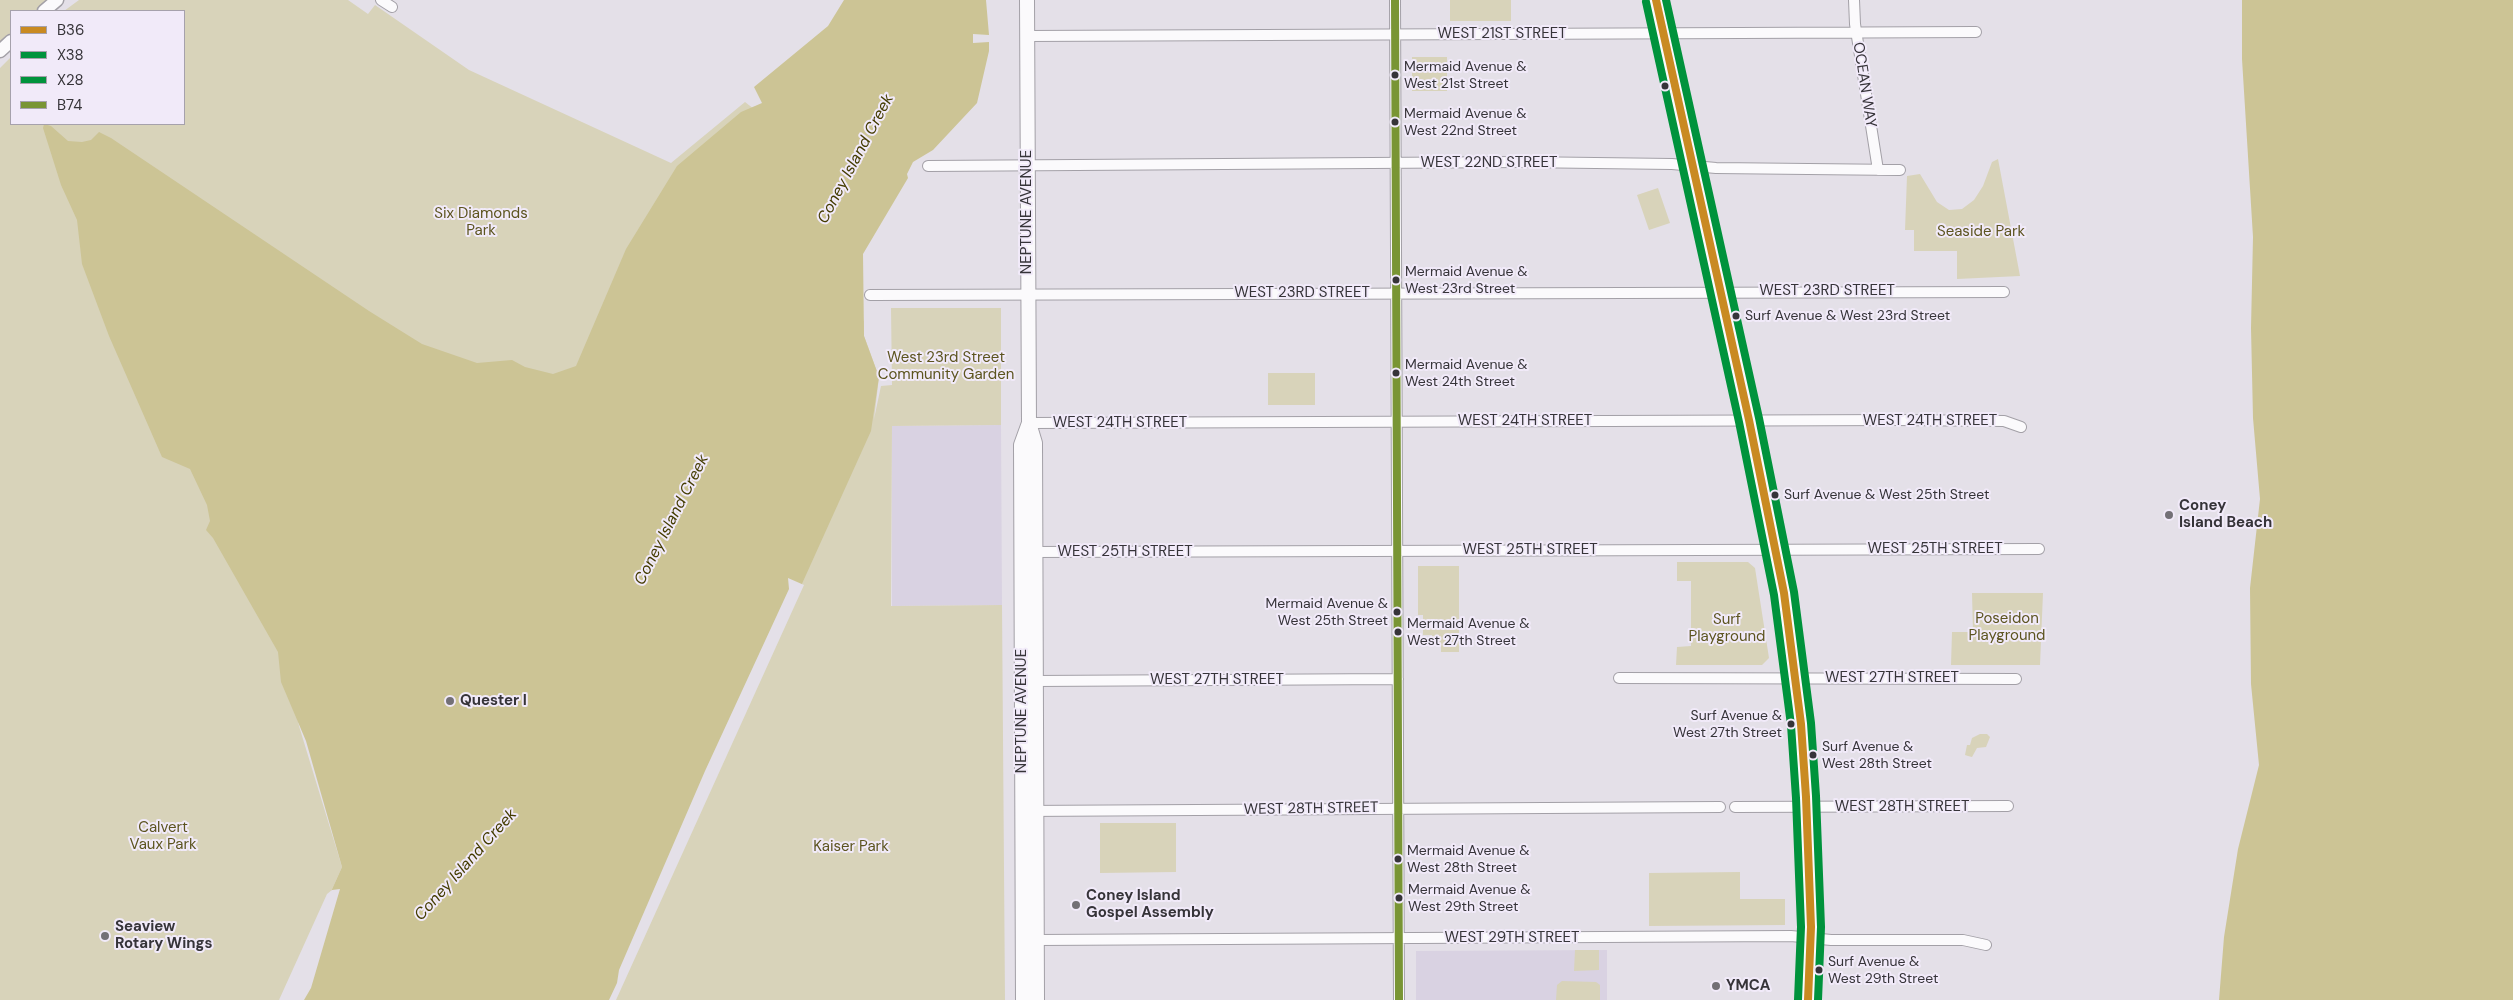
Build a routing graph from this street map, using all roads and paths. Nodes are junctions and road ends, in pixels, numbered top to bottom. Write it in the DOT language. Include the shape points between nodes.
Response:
graph roads {
  1 [pos="57,0"];
  2 [pos="381,0"];
  3 [pos="1027,0"];
  4 [pos="1395,0"];
  5 [pos="1656,0"];
  6 [pos="1854,0"];
  7 [pos="392,7"];
  8 [pos="45,10"];
  9 [pos="1856,32"];
  10 [pos="1976,32"];
  11 [pos="1664,33"];
  12 [pos="1395,34"];
  13 [pos="1027,36"];
  14 [pos="10,42"];
  15 [pos="0,51"];
  16 [pos="1396,163"];
  17 [pos="1027,165"];
  18 [pos="928,166"];
  19 [pos="1692,166"];
  20 [pos="1878,170"];
  21 [pos="1900,170"];
  22 [pos="1721,291"];
  23 [pos="2004,292"];
  24 [pos="1396,293"];
  25 [pos="870,295"];
  26 [pos="1028,295"];
  27 [pos="1750,420"];
  28 [pos="1397,422"];
  29 [pos="1029,423"];
  30 [pos="2021,427"];
  31 [pos="1776,549"];
  32 [pos="2039,549"];
  33 [pos="1397,551"];
  34 [pos="1028,552"];
  35 [pos="1619,678"];
  36 [pos="1795,678"];
  37 [pos="1398,679"];
  38 [pos="2016,679"];
  39 [pos="1035,681"];
  40 [pos="2008,806"];
  41 [pos="1720,807"];
  42 [pos="1735,807"];
  43 [pos="1807,807"];
  44 [pos="1398,808"];
  45 [pos="1029,811"];
  46 [pos="1399,938"];
  47 [pos="1810,938"];
  48 [pos="1037,940"];
  49 [pos="1986,945"];
  50 [pos="1023,1000"];
  51 [pos="1038,1000"];
  52 [pos="1399,1000"];
  53 [pos="1808,1000"];
  1 -- 8 [label="street"];
  2 -- 7 [label="street"];
  3 -- 13 [label="main road, NEPTUNE AVENUE"];
  4 -- 12 [label="street"];
  5 -- 11 [label="main road"];
  6 -- 9 [label="street, OCEAN WAY"];
  9 -- 10 [label="street, WEST 21ST STREET"];
  9 -- 11 [label="street, WEST 21ST STREET"];
  9 -- 20 [label="street, OCEAN WAY"];
  11 -- 12 [label="street, WEST 21ST STREET"];
  11 -- 19 [label="main road"];
  12 -- 13 [label="street, WEST 21ST STREET"];
  12 -- 16 [label="street"];
  13 -- 17 [label="main road, NEPTUNE AVENUE"];
  14 -- 15 [label="street"];
  16 -- 17 [label="street, WEST 22ND STREET"];
  16 -- 19 [label="street, WEST 22ND STREET"];
  16 -- 24 [label="street"];
  17 -- 18 [label="street, WEST 22ND STREET"];
  17 -- 26 [label="main road, NEPTUNE AVENUE"];
  19 -- 20 [label="street, WEST 22ND STREET"];
  19 -- 22 [label="main road"];
  20 -- 21 [label="street, WEST 22ND STREET"];
  22 -- 23 [label="street, WEST 23RD STREET"];
  22 -- 24 [label="street, WEST 23RD STREET"];
  22 -- 27 [label="main road"];
  24 -- 26 [label="street, WEST 23RD STREET"];
  24 -- 28 [label="street"];
  25 -- 26 [label="street, WEST 23RD STREET"];
  26 -- 29 [label="main road, NEPTUNE AVENUE"];
  27 -- 28 [label="street, WEST 24TH STREET"];
  27 -- 30 [label="street, WEST 24TH STREET" via="2004,421"];
  27 -- 31 [label="main road"];
  28 -- 29 [label="street, WEST 24TH STREET"];
  28 -- 33 [label="street"];
  29 -- 34 [label="main road, NEPTUNE AVENUE" via="1035,443"];
  31 -- 32 [label="street, WEST 25TH STREET"];
  31 -- 33 [label="street, WEST 25TH STREET"];
  31 -- 36 [label="main road"];
  33 -- 34 [label="street, WEST 25TH STREET"];
  33 -- 37 [label="street"];
  34 -- 39 [label="main road, NEPTUNE AVENUE"];
  34 -- 45 [label="main road, NEPTUNE AVENUE"];
  35 -- 36 [label="street, WEST 27TH STREET"];
  36 -- 38 [label="street, WEST 27TH STREET"];
  36 -- 43 [label="main road"];
  37 -- 39 [label="street, WEST 27TH STREET"];
  37 -- 44 [label="street"];
  39 -- 45 [label="main road, NEPTUNE AVENUE"];
  40 -- 43 [label="street, WEST 28TH STREET"];
  41 -- 44 [label="street, WEST 28TH STREET"];
  42 -- 43 [label="street, WEST 28TH STREET"];
  43 -- 47 [label="main road"];
  44 -- 45 [label="street, WEST 28TH STREET"];
  44 -- 46 [label="street"];
  45 -- 48 [label="main road, NEPTUNE AVENUE"];
  45 -- 50 [label="main road, NEPTUNE AVENUE"];
  46 -- 47 [label="street, WEST 29TH STREET"];
  46 -- 48 [label="street, WEST 29TH STREET"];
  46 -- 52 [label="street"];
  47 -- 49 [label="street, WEST 29TH STREET" via="1963,940"];
  47 -- 53 [label="main road"];
  48 -- 51 [label="main road, NEPTUNE AVENUE"];
}
